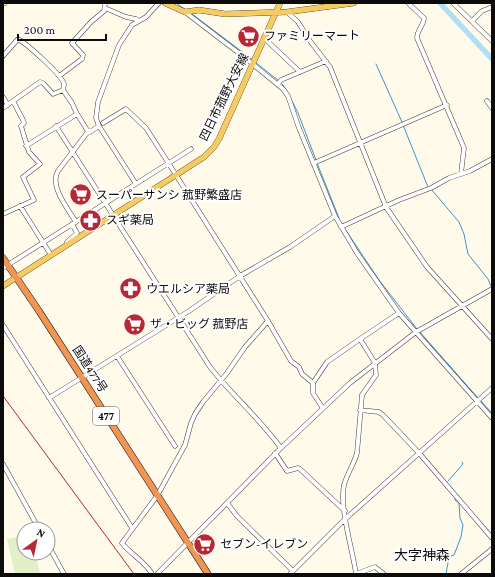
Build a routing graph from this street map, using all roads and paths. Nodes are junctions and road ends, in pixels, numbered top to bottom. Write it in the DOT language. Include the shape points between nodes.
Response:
graph roads {
  1 [pos="159,3"];
  2 [pos="166,3"];
  3 [pos="280,3"];
  4 [pos="354,3"];
  5 [pos="408,3"];
  6 [pos="453,3"];
  7 [pos="105,5"];
  8 [pos="492,5"];
  9 [pos="188,11"];
  10 [pos="287,12"];
  11 [pos="276,13"];
  12 [pos="139,21"];
  13 [pos="472,21"];
  14 [pos="264,38"];
  15 [pos="492,41"];
  16 [pos="3,56"];
  17 [pos="326,61"];
  18 [pos="254,62"];
  19 [pos="300,72"];
  20 [pos="59,76"];
  21 [pos="279,82"];
  22 [pos="63,90"];
  23 [pos="3,97"];
  24 [pos="13,101"];
  25 [pos="487,101"];
  26 [pos="8,104"];
  27 [pos="447,105"];
  28 [pos="3,108"];
  29 [pos="492,108"];
  30 [pos="77,114"];
  31 [pos="103,123"];
  32 [pos="56,126"];
  33 [pos="99,126"];
  34 [pos="90,132"];
  35 [pos="360,143"];
  36 [pos="26,146"];
  37 [pos="191,149"];
  38 [pos="74,152"];
  39 [pos="492,159"];
  40 [pos="316,162"];
  41 [pos="168,163"];
  42 [pos="461,174"];
  43 [pos="176,175"];
  44 [pos="136,184"];
  45 [pos="105,203"];
  46 [pos="20,206"];
  47 [pos="386,206"];
  48 [pos="3,214"];
  49 [pos="113,215"];
  50 [pos="335,216"];
  51 [pos="74,223"];
  52 [pos="342,226"];
  53 [pos="44,243"];
  54 [pos="58,250"];
  55 [pos="51,254"];
  56 [pos="3,258"];
  57 [pos="5,267"];
  58 [pos="240,276"];
  59 [pos="16,278"];
  60 [pos="3,286"];
  61 [pos="492,289"];
  62 [pos="463,305"];
  63 [pos="399,313"];
  64 [pos="178,317"];
  65 [pos="268,321"];
  66 [pos="3,325"];
  67 [pos="418,331"];
  68 [pos="360,339"];
  69 [pos="492,339"];
  70 [pos="117,356"];
  71 [pos="375,363"];
  72 [pos="82,377"];
  73 [pos="221,381"];
  74 [pos="312,384"];
  75 [pos="492,388"];
  76 [pos="49,398"];
  77 [pos="479,400"];
  78 [pos="322,408"];
  79 [pos="360,410"];
  80 [pos="492,418"];
  81 [pos="175,446"];
  82 [pos="281,448"];
  83 [pos="275,453"];
  84 [pos="419,453"];
  85 [pos="3,464"];
  86 [pos="157,496"];
  87 [pos="227,503"];
  88 [pos="345,512"];
  89 [pos="346,519"];
  90 [pos="35,521"];
  91 [pos="132,528"];
  92 [pos="492,538"];
  93 [pos="188,542"];
  94 [pos="492,549"];
  95 [pos="56,560"];
  96 [pos="291,572"];
  97 [pos="64,574"];
  98 [pos="152,574"];
  99 [pos="156,574"];
  100 [pos="208,574"];
  101 [pos="384,574"];
  102 [pos="461,574"];
  1 -- 12 [label="street"];
  2 -- 9 [label="main road"];
  3 -- 11 [label="main road, 四日市菰野大安線"];
  4 -- 10 [label="main road"];
  5 -- 27 [label="street" via="424,18 417,38"];
  6 -- 13 [label="street"];
  7 -- 12 [label="street"];
  7 -- 20 [label="street" via="102,14 72,43 83,55 82,59"];
  8 -- 13 [label="street"];
  9 -- 11 [label="main road" via="225,14"];
  9 -- 18 [label="street"];
  10 -- 11 [label="main road"];
  10 -- 17 [label="street" via="298,22"];
  11 -- 14 [label="main road, 四日市菰野大安線"];
  12 -- 33 [label="street" via="130,27 118,48 98,102 96,118"];
  13 -- 15 [label="street"];
  14 -- 18 [label="main road, 四日市菰野大安線"];
  14 -- 19 [label="street"];
  16 -- 20 [label="street" via="18,39 30,47"];
  17 -- 19 [label="street"];
  17 -- 35 [label="street"];
  18 -- 21 [label="street"];
  18 -- 43 [label="main road, 四日市菰野大安線" via="214,147 204,157"];
  19 -- 21 [label="street"];
  20 -- 22 [label="street" via="64,84"];
  21 -- 40 [label="street" via="288,96 299,128"];
  22 -- 24 [label="street" via="53,94 43,82 40,82"];
  22 -- 30 [label="street"];
  23 -- 26 [label="street"];
  24 -- 26 [label="street"];
  24 -- 36 [label="street" via="23,120 21,126"];
  25 -- 29 [label="street"];
  26 -- 28 [label="street"];
  27 -- 35 [label="street"];
  27 -- 42 [label="street" via="464,148"];
  30 -- 32 [label="street"];
  30 -- 34 [label="street"];
  31 -- 41 [label="street" via="126,109 144,126"];
  32 -- 36 [label="street"];
  32 -- 38 [label="street"];
  33 -- 34 [label="street"];
  33 -- 44 [label="street"];
  34 -- 38 [label="street"];
  35 -- 40 [label="street"];
  35 -- 47 [label="street"];
  36 -- 46 [label="street" via="40,164 23,177 34,200"];
  37 -- 41 [label="street"];
  38 -- 45 [label="street"];
  38 -- 51 [label="street" via="57,172 55,179 59,195"];
  39 -- 42 [label="street"];
  40 -- 50 [label="street"];
  41 -- 43 [label="street"];
  41 -- 44 [label="street"];
  42 -- 47 [label="street"];
  43 -- 49 [label="main road, 四日市菰野大安線"];
  43 -- 58 [label="street"];
  44 -- 45 [label="street"];
  45 -- 49 [label="street"];
  45 -- 51 [label="street"];
  46 -- 48 [label="street"];
  46 -- 53 [label="street"];
  47 -- 52 [label="street"];
  47 -- 62 [label="street" via="427,267"];
  49 -- 54 [label="main road, 四日市菰野大安線"];
  49 -- 64 [label="street"];
  50 -- 52 [label="street"];
  50 -- 58 [label="street" via="290,247"];
  51 -- 53 [label="street"];
  51 -- 54 [label="street" via="77,232"];
  52 -- 63 [label="street" via="373,277"];
  53 -- 55 [label="street"];
  53 -- 57 [label="street"];
  54 -- 55 [label="main road, 四日市菰野大安線"];
  55 -- 59 [label="main road, 四日市菰野大安線"];
  56 -- 57 [label="highway, 国道477号 / 477"];
  57 -- 59 [label="highway, 国道477号 / 477"];
  58 -- 64 [label="street"];
  58 -- 65 [label="street"];
  59 -- 60 [label="main road, 四日市菰野大安線"];
  59 -- 72 [label="highway, 国道477号 / 477"];
  61 -- 62 [label="street"];
  62 -- 67 [label="street"];
  62 -- 69 [label="street"];
  63 -- 67 [label="street"];
  63 -- 68 [label="street"];
  64 -- 70 [label="street"];
  64 -- 73 [label="street"];
  65 -- 73 [label="street" via="245,347"];
  65 -- 74 [label="street" via="291,361"];
  66 -- 76 [label="street"];
  67 -- 71 [label="street"];
  67 -- 77 [label="street"];
  68 -- 71 [label="street"];
  68 -- 74 [label="street" via="327,362"];
  70 -- 72 [label="street"];
  70 -- 81 [label="street"];
  71 -- 78 [label="street"];
  71 -- 79 [label="street" via="375,377 362,395"];
  72 -- 76 [label="street"];
  72 -- 86 [label="highway, 国道477号 / 477"];
  73 -- 82 [label="street"];
  73 -- 86 [label="street" via="195,414 185,445"];
  74 -- 78 [label="street" via="313,393"];
  75 -- 77 [label="street"];
  76 -- 91 [label="street"];
  77 -- 80 [label="street"];
  77 -- 84 [label="street"];
  78 -- 82 [label="street"];
  79 -- 84 [label="street" via="379,412"];
  79 -- 88 [label="street" via="357,453 344,484"];
  82 -- 83 [label="street"];
  83 -- 87 [label="street"];
  83 -- 88 [label="street" via="287,472 300,469"];
  84 -- 89 [label="street"];
  84 -- 92 [label="street"];
  85 -- 90 [label="street"];
  86 -- 91 [label="street"];
  86 -- 93 [label="highway, 国道477号 / 477"];
  87 -- 93 [label="street"];
  87 -- 96 [label="street"];
  88 -- 89 [label="street"];
  89 -- 96 [label="street"];
  89 -- 101 [label="street" via="356,574 375,567"];
  91 -- 98 [label="street" via="122,543"];
  93 -- 99 [label="street"];
  93 -- 100 [label="highway, 国道477号 / 477"];
  94 -- 102 [label="street"];
  95 -- 97 [label="street"];
}
